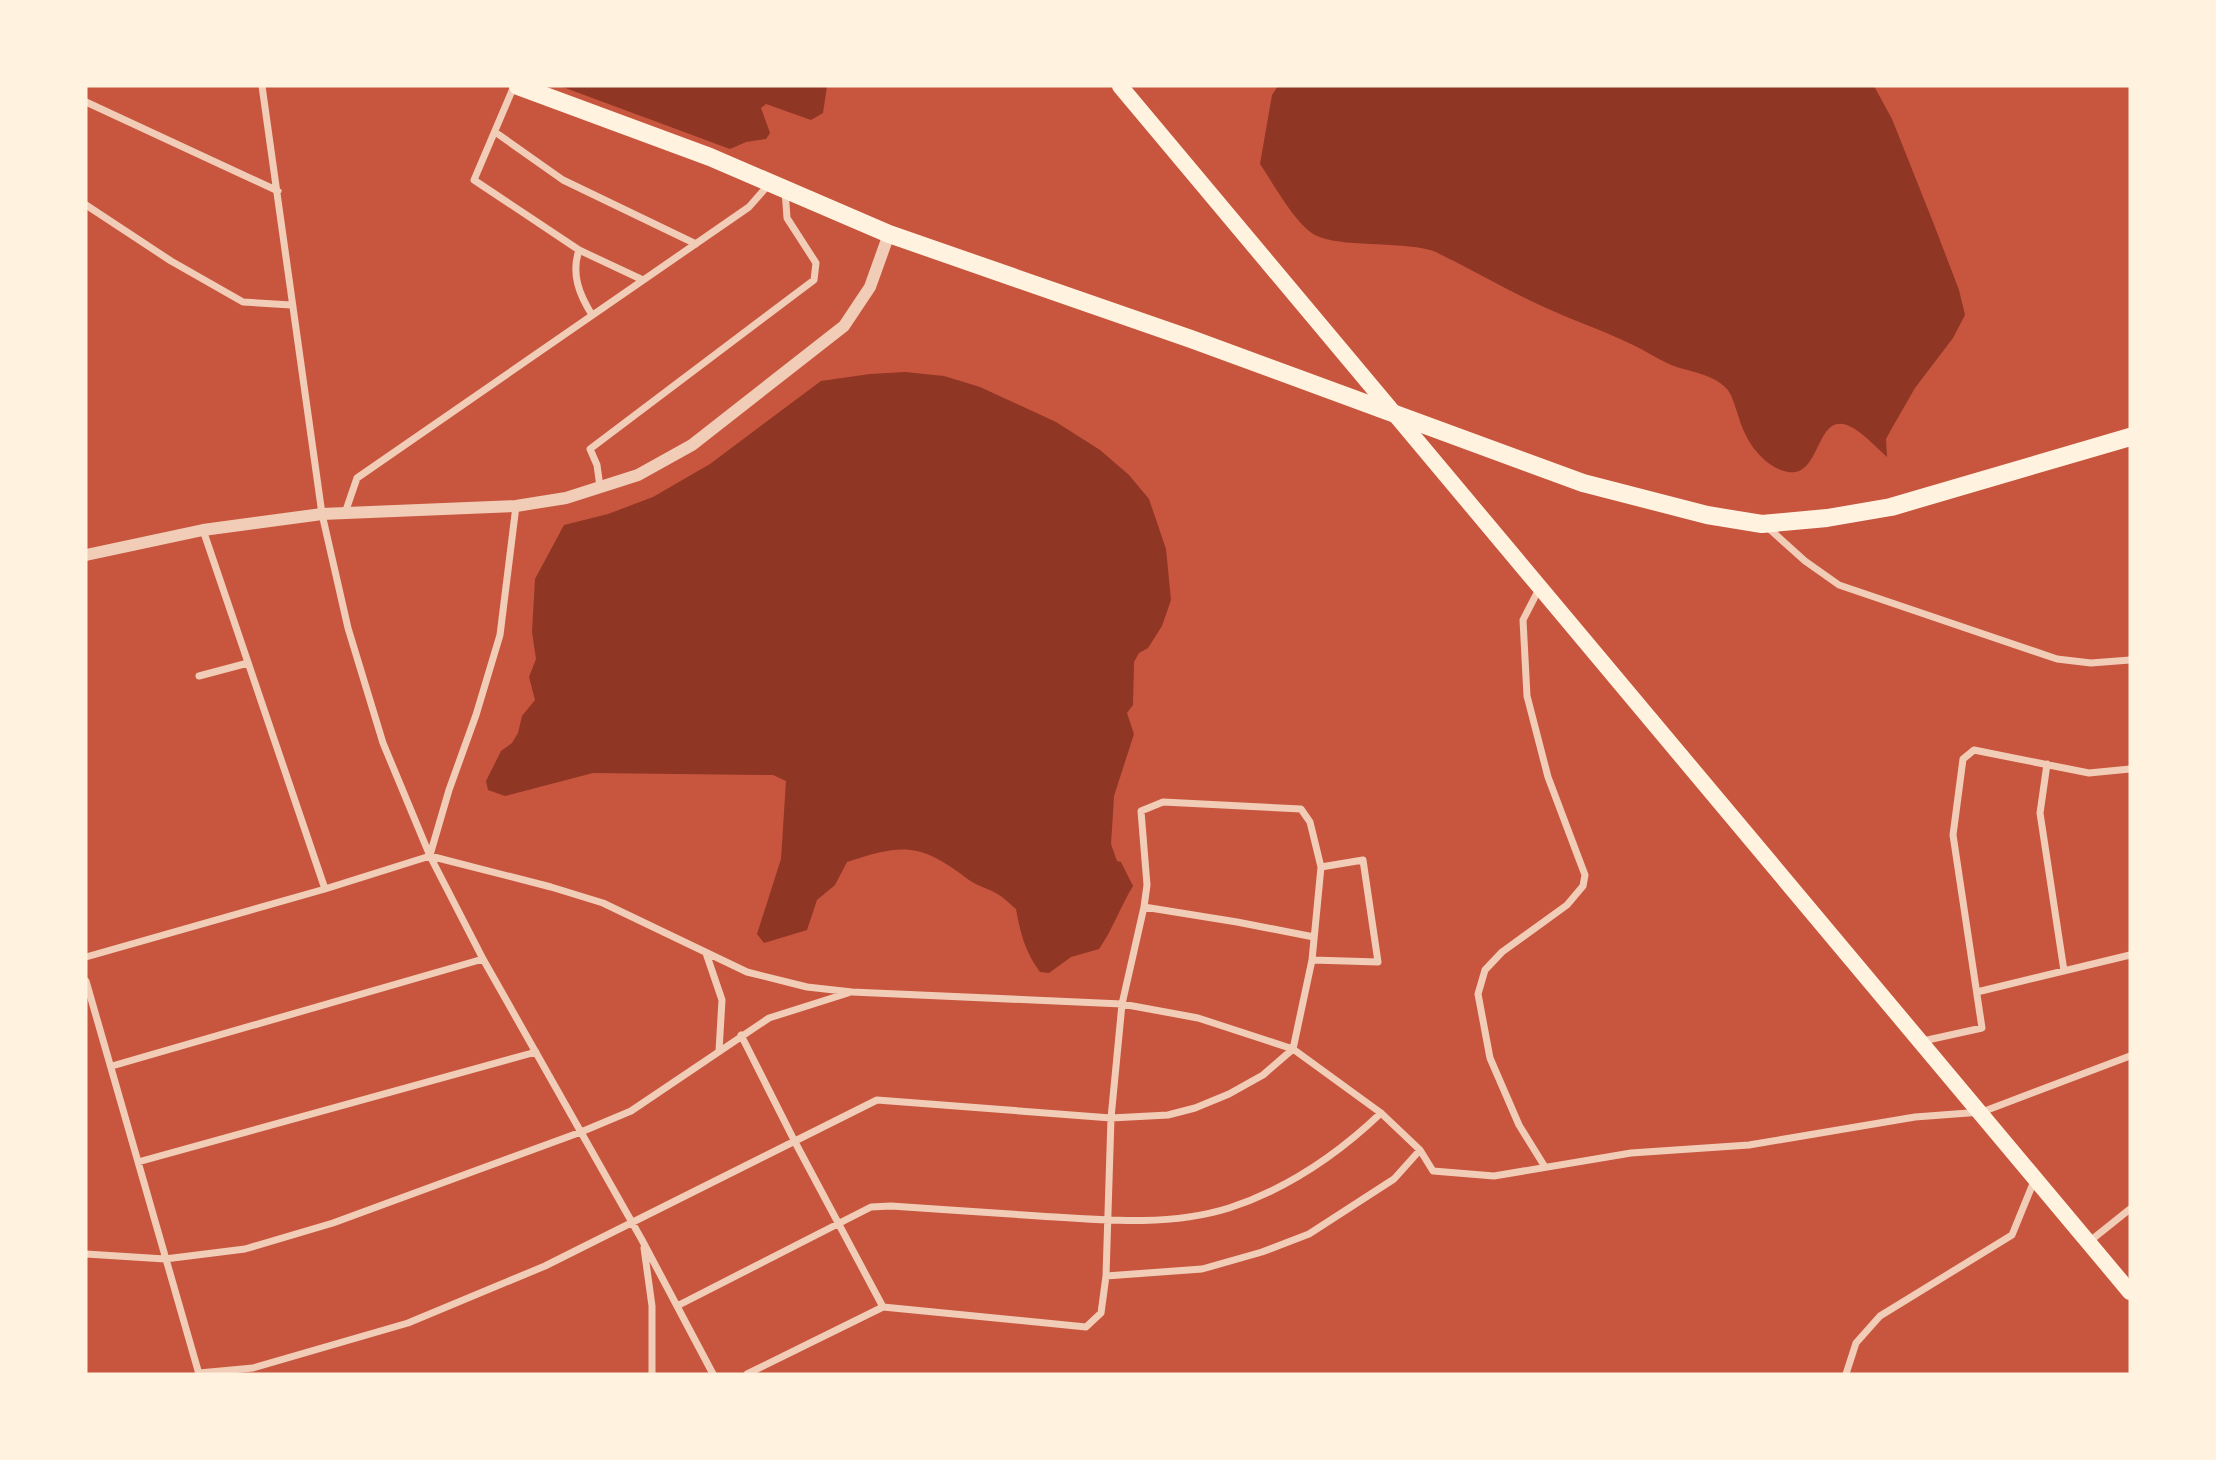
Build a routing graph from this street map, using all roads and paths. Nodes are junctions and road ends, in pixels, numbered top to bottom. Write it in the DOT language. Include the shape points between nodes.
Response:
graph roads {
  1 [pos="262,86"];
  2 [pos="516,86"];
  3 [pos="1120,86"];
  4 [pos="86,102"];
  5 [pos="495,132"];
  6 [pos="778,186"];
  7 [pos="278,191"];
  8 [pos="86,205"];
  9 [pos="889,234"];
  10 [pos="696,244"];
  11 [pos="579,250"];
  12 [pos="643,280"];
  13 [pos="291,305"];
  14 [pos="592,316"];
  15 [pos="1392,413"];
  16 [pos="2130,437"];
  17 [pos="600,487"];
  18 [pos="516,506"];
  19 [pos="345,513"];
  20 [pos="322,514"];
  21 [pos="1762,524"];
  22 [pos="203,530"];
  23 [pos="86,555"];
  24 [pos="1539,589"];
  25 [pos="2130,660"];
  26 [pos="248,663"];
  27 [pos="200,676"];
  28 [pos="2047,764"];
  29 [pos="2130,769"];
  30 [pos="430,856"];
  31 [pos="1321,867"];
  32 [pos="325,890"];
  33 [pos="1144,907"];
  34 [pos="1314,937"];
  35 [pos="706,953"];
  36 [pos="2130,955"];
  37 [pos="86,957"];
  38 [pos="483,959"];
  39 [pos="1312,960"];
  40 [pos="2064,971"];
  41 [pos="86,981"];
  42 [pos="852,992"];
  43 [pos="1977,992"];
  44 [pos="1122,1004"];
  45 [pos="741,1035"];
  46 [pos="1922,1042"];
  47 [pos="1293,1049"];
  48 [pos="719,1051"];
  49 [pos="536,1052"];
  50 [pos="2130,1056"];
  51 [pos="112,1066"];
  52 [pos="1982,1112"];
  53 [pos="1381,1113"];
  54 [pos="1111,1118"];
  55 [pos="581,1132"];
  56 [pos="795,1142"];
  57 [pos="1420,1150"];
  58 [pos="138,1162"];
  59 [pos="1545,1167"];
  60 [pos="2036,1177"];
  61 [pos="2130,1209"];
  62 [pos="1108,1221"];
  63 [pos="839,1223"];
  64 [pos="632,1224"];
  65 [pos="642,1240"];
  66 [pos="2090,1241"];
  67 [pos="86,1254"];
  68 [pos="165,1259"];
  69 [pos="1106,1276"];
  70 [pos="2130,1292"];
  71 [pos="677,1306"];
  72 [pos="883,1307"];
  73 [pos="248,1368"];
  74 [pos="199,1374"];
  75 [pos="256,1374"];
  76 [pos="652,1374"];
  77 [pos="713,1374"];
  78 [pos="747,1374"];
  79 [pos="1846,1374"];
  1 -- 7 [label="street"];
  2 -- 5 [label="street"];
  2 -- 6 [label="highway"];
  3 -- 15 [label="main road"];
  4 -- 7 [label="street"];
  5 -- 10 [label="street" via="564,180"];
  5 -- 11 [label="street" via="474,180"];
  6 -- 9 [label="highway"];
  6 -- 10 [label="street"];
  6 -- 17 [label="street" via="787,218 816,263 814,280 590,449"];
  7 -- 13 [label="street"];
  8 -- 13 [label="street" via="243,302"];
  9 -- 15 [label="highway"];
  9 -- 17 [label="street" via="870,287 844,326 692,445 638,475"];
  10 -- 12 [label="street"];
  11 -- 12 [label="street"];
  11 -- 14 [label="street" via="575,278"];
  12 -- 14 [label="street"];
  13 -- 20 [label="street"];
  14 -- 19 [label="street" via="356,478"];
  15 -- 21 [label="highway" via="1583,484"];
  15 -- 24 [label="main road"];
  16 -- 21 [label="highway" via="1891,507"];
  17 -- 18 [label="street"];
  18 -- 19 [label="street"];
  18 -- 30 [label="street" via="500,635"];
  19 -- 20 [label="street"];
  20 -- 22 [label="street"];
  20 -- 30 [label="street" via="348,628 383,743"];
  21 -- 25 [label="street" via="1839,584 2057,659 2091,663"];
  22 -- 23 [label="street"];
  22 -- 26 [label="street"];
  24 -- 46 [label="main road"];
  24 -- 59 [label="street" via="1523,621 1528,696 1548,777 1585,875 1583,886 1567,905 1502,952 1485,970 1478,994 1490,1058 1519,1125"];
  26 -- 27 [label="street"];
  26 -- 32 [label="street"];
  28 -- 29 [label="street" via="2089,773"];
  28 -- 40 [label="street" via="2040,813"];
  28 -- 43 [label="street" via="1974,750 1963,759 1953,835"];
  30 -- 32 [label="street"];
  30 -- 35 [label="street" via="603,904"];
  30 -- 38 [label="street"];
  31 -- 33 [label="street" via="1310,822 1301,809 1163,802 1140,811 1147,885"];
  31 -- 34 [label="street"];
  31 -- 39 [label="street" via="1363,860 1378,962"];
  32 -- 37 [label="street"];
  33 -- 34 [label="street"];
  33 -- 44 [label="street"];
  34 -- 39 [label="street"];
  35 -- 42 [label="street" via="747,972 807,987"];
  35 -- 48 [label="street" via="722,1000"];
  36 -- 40 [label="street"];
  38 -- 49 [label="street"];
  38 -- 51 [label="street"];
  39 -- 47 [label="street"];
  40 -- 43 [label="street"];
  41 -- 51 [label="street"];
  42 -- 44 [label="street"];
  42 -- 45 [label="street" via="769,1018"];
  43 -- 46 [label="street" via="1982,1028"];
  44 -- 47 [label="street" via="1198,1018"];
  44 -- 54 [label="street"];
  45 -- 48 [label="street"];
  45 -- 56 [label="street"];
  46 -- 52 [label="main road"];
  47 -- 53 [label="street"];
  47 -- 54 [label="street" via="1263,1075 1195,1108 1168,1115"];
  48 -- 55 [label="street" via="631,1111"];
  49 -- 55 [label="street"];
  49 -- 58 [label="street"];
  50 -- 52 [label="street"];
  51 -- 58 [label="street"];
  52 -- 59 [label="street" via="1915,1117 1749,1145 1631,1153"];
  52 -- 60 [label="main road"];
  53 -- 57 [label="street"];
  53 -- 62 [label="street" via="1321,1163 1227,1209 1156,1220"];
  54 -- 56 [label="street" via="877,1100"];
  54 -- 62 [label="street"];
  55 -- 64 [label="street"];
  55 -- 68 [label="street" via="333,1223 245,1249"];
  56 -- 63 [label="street"];
  56 -- 64 [label="street"];
  57 -- 59 [label="street" via="1433,1171 1494,1176"];
  57 -- 69 [label="street" via="1394,1179 1309,1234 1202,1269"];
  58 -- 68 [label="street"];
  60 -- 66 [label="main road"];
  60 -- 79 [label="street" via="2012,1234 1880,1315 1856,1343"];
  61 -- 66 [label="street"];
  62 -- 63 [label="street" via="891,1206 871,1207"];
  62 -- 69 [label="street"];
  63 -- 71 [label="street"];
  63 -- 72 [label="street"];
  64 -- 65 [label="street"];
  64 -- 73 [label="street" via="408,1323"];
  65 -- 71 [label="street"];
  65 -- 76 [label="street" via="652,1306"];
  66 -- 70 [label="main road"];
  67 -- 68 [label="street"];
  68 -- 74 [label="street"];
  69 -- 72 [label="street" via="1101,1313 1086,1327"];
  71 -- 77 [label="street"];
  72 -- 78 [label="street"];
  73 -- 74 [label="street"];
  73 -- 75 [label="street"];
}
